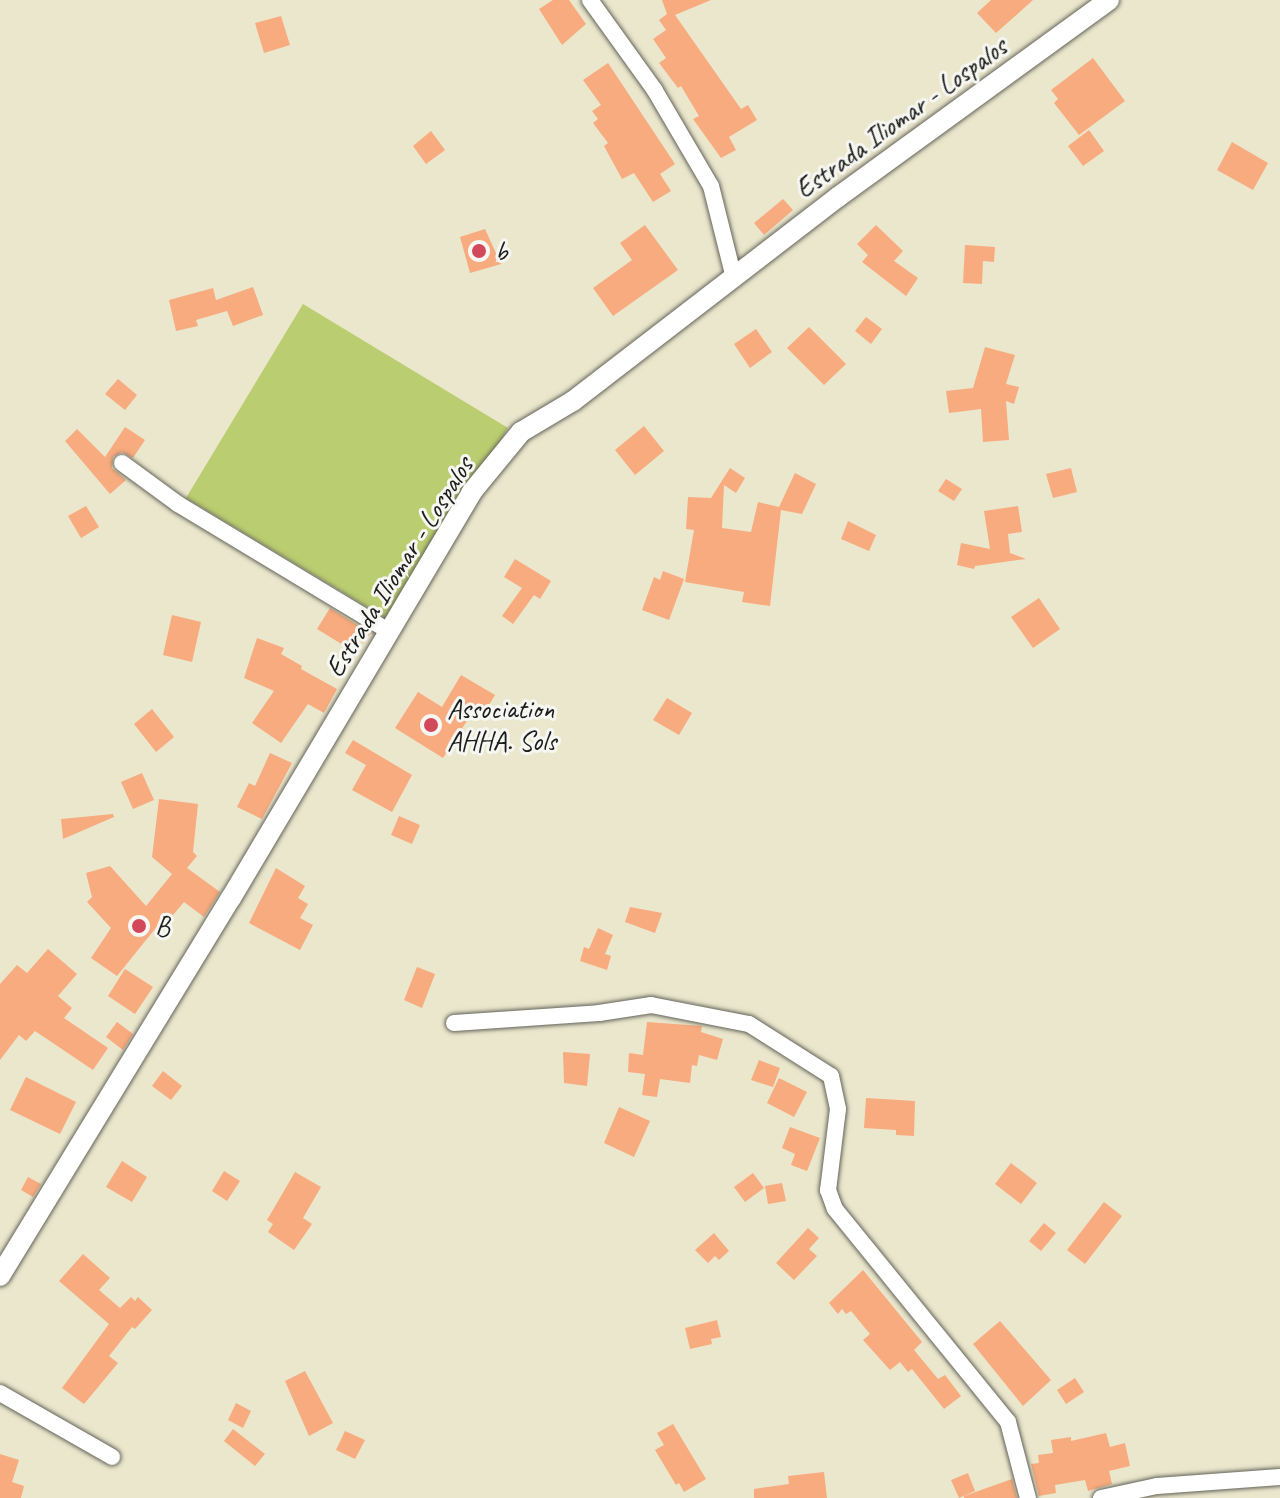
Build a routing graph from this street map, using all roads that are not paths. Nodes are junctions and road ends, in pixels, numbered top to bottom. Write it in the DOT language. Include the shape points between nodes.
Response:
graph roads {
  1 [pos="590,0"];
  2 [pos="1109,0"];
  3 [pos="734,278"];
  4 [pos="122,463"];
  5 [pos="390,632"];
  6 [pos="454,1023"];
  7 [pos="0,1276"];
  8 [pos="0,1393"];
  9 [pos="112,1457"];
  10 [pos="1280,1477"];
  11 [pos="1028,1498"];
  12 [pos="1101,1498"];
  1 -- 3 [label="street" via="654,89 711,186"];
  2 -- 3 [label="street, Estrada Iliomar - Lospalos"];
  3 -- 5 [label="street, Estrada Iliomar - Lospalos" via="573,401 521,432 471,493"];
  4 -- 5 [label="street" via="178,504"];
  5 -- 7 [label="street, Estrada Iliomar - Lospalos"];
  6 -- 11 [label="street" via="651,1005 749,1024 831,1076 838,1109 828,1190 835,1209 1008,1422"];
  8 -- 9 [label="street"];
  10 -- 12 [label="street" via="1157,1486"];
}
